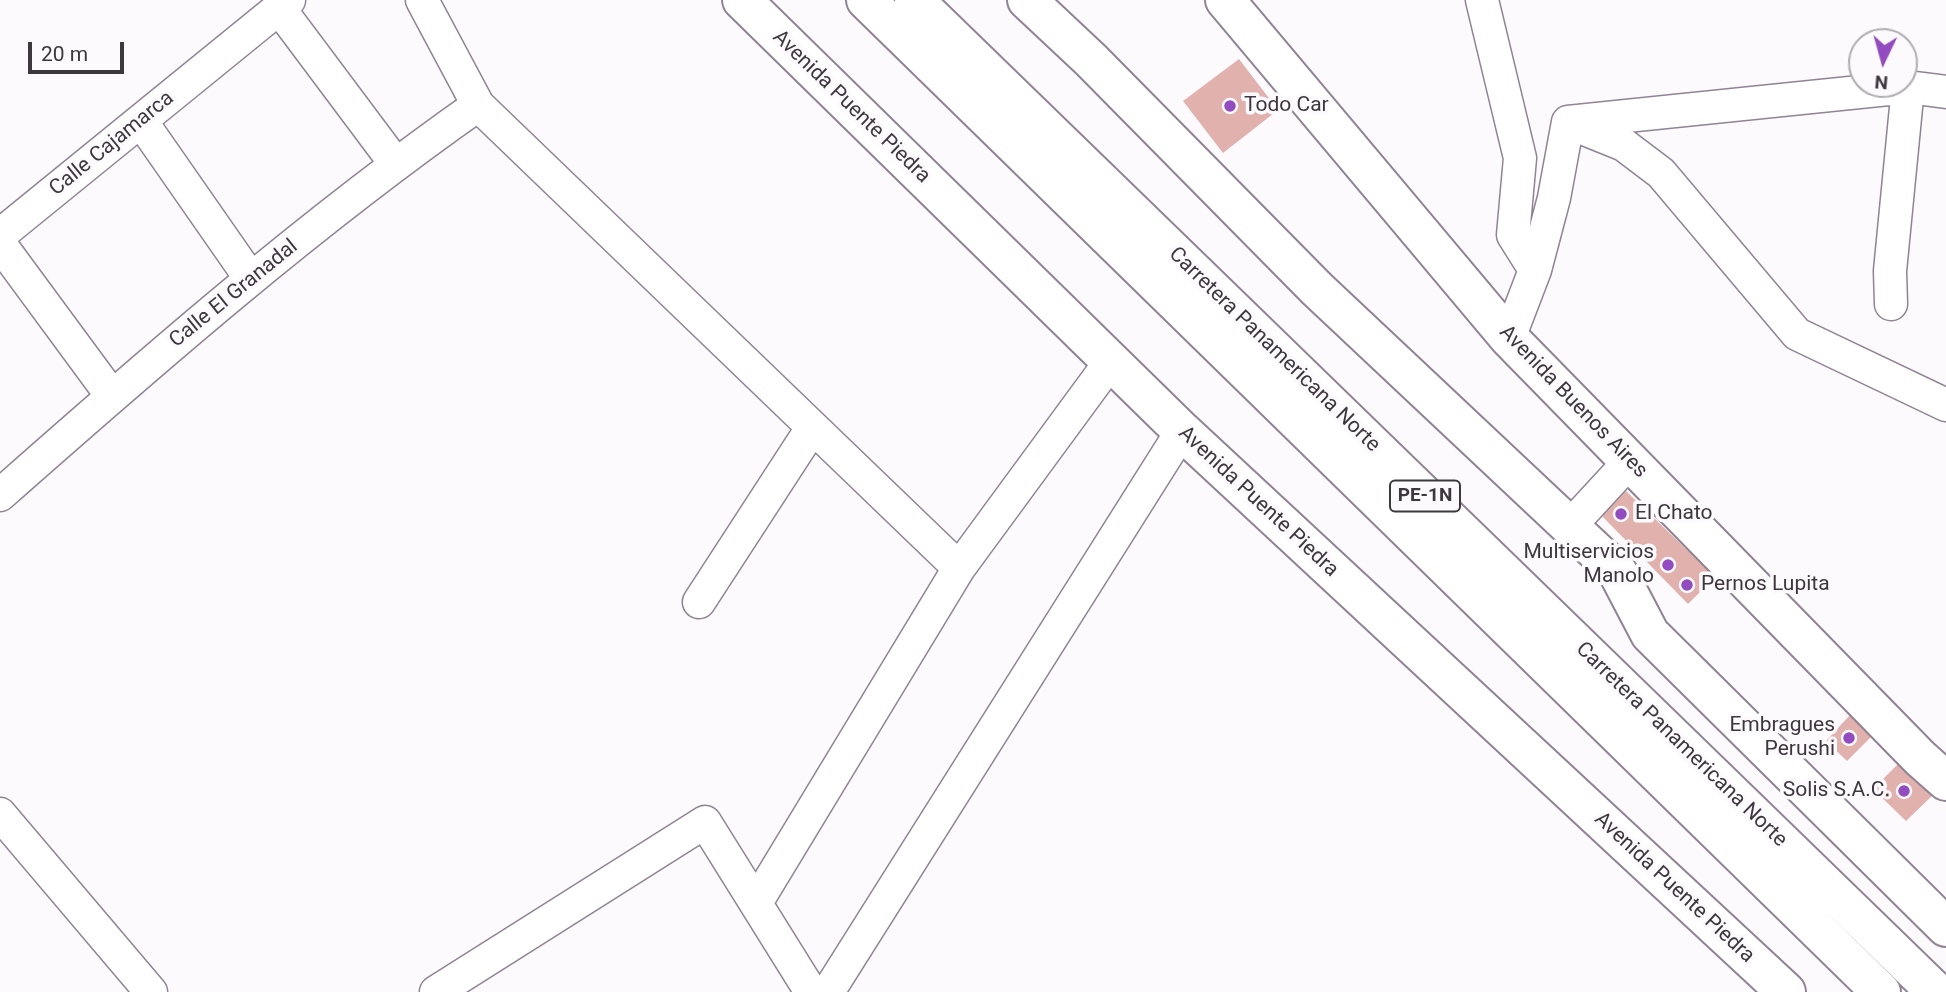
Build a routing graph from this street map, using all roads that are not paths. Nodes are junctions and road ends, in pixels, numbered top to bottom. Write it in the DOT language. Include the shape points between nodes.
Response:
graph roads {
  1 [pos="422,0"];
  2 [pos="742,0"];
  3 [pos="866,0"];
  4 [pos="914,0"];
  5 [pos="1027,0"];
  6 [pos="1225,0"];
  7 [pos="1482,0"];
  8 [pos="284,4"];
  9 [pos="1918,88"];
  10 [pos="1946,92"];
  11 [pos="1848,93"];
  12 [pos="1907,98"];
  13 [pos="478,105"];
  14 [pos="141,121"];
  15 [pos="1568,122"];
  16 [pos="395,163"];
  17 [pos="0,235"];
  18 [pos="0,244"];
  19 [pos="1535,270"];
  20 [pos="251,279"];
  21 [pos="1891,304"];
  22 [pos="1509,338"];
  23 [pos="1111,361"];
  24 [pos="112,396"];
  25 [pos="1946,405"];
  26 [pos="812,428"];
  27 [pos="1182,431"];
  28 [pos="1630,461"];
  29 [pos="0,495"];
  30 [pos="1570,526"];
  31 [pos="959,568"];
  32 [pos="699,602"];
  33 [pos="1946,781"];
  34 [pos="0,814"];
  35 [pos="755,903"];
  36 [pos="1946,928"];
  37 [pos="151,992"];
  38 [pos="436,992"];
  39 [pos="811,992"];
  40 [pos="828,992"];
  41 [pos="1786,992"];
  42 [pos="1881,992"];
  43 [pos="1936,992"];
  1 -- 13 [label="street"];
  2 -- 23 [label="main road, Avenida Puente Piedra"];
  3 -- 42 [label="main road, Carretera Panamericana Norte / PE-1N"];
  4 -- 43 [label="main road, Carretera Panamericana Norte / PE-1N"];
  5 -- 30 [label="main road" via="1317,289"];
  6 -- 22 [label="main road, Avenida Buenos Aires"];
  7 -- 19 [label="street" via="1520,158 1513,235"];
  8 -- 14 [label="street, Calle Cajamarca"];
  8 -- 16 [label="street"];
  9 -- 10 [label="street"];
  11 -- 15 [label="street"];
  12 -- 21 [label="street" via="1890,271"];
  13 -- 16 [label="street, Calle El Granadal"];
  13 -- 26 [label="street"];
  14 -- 17 [label="street, Calle Cajamarca"];
  14 -- 20 [label="street"];
  15 -- 19 [label="street"];
  15 -- 25 [label="street" via="1623,145 1661,173 1797,334"];
  16 -- 20 [label="street, Calle El Granadal"];
  18 -- 24 [label="street"];
  19 -- 22 [label="street"];
  20 -- 24 [label="street, Calle El Granadal"];
  22 -- 28 [label="main road, Avenida Buenos Aires"];
  23 -- 27 [label="main road, Avenida Puente Piedra"];
  23 -- 31 [label="street"];
  24 -- 29 [label="street, Calle El Granadal"];
  26 -- 31 [label="street"];
  26 -- 32 [label="street"];
  27 -- 40 [label="street"];
  27 -- 41 [label="main road, Avenida Puente Piedra"];
  28 -- 30 [label="street"];
  28 -- 33 [label="main road, Avenida Buenos Aires"];
  30 -- 36 [label="main road" via="1617,570 1650,634"];
  31 -- 35 [label="street"];
  34 -- 37 [label="street"];
  35 -- 38 [label="street" via="705,822"];
  35 -- 39 [label="street"];
}
